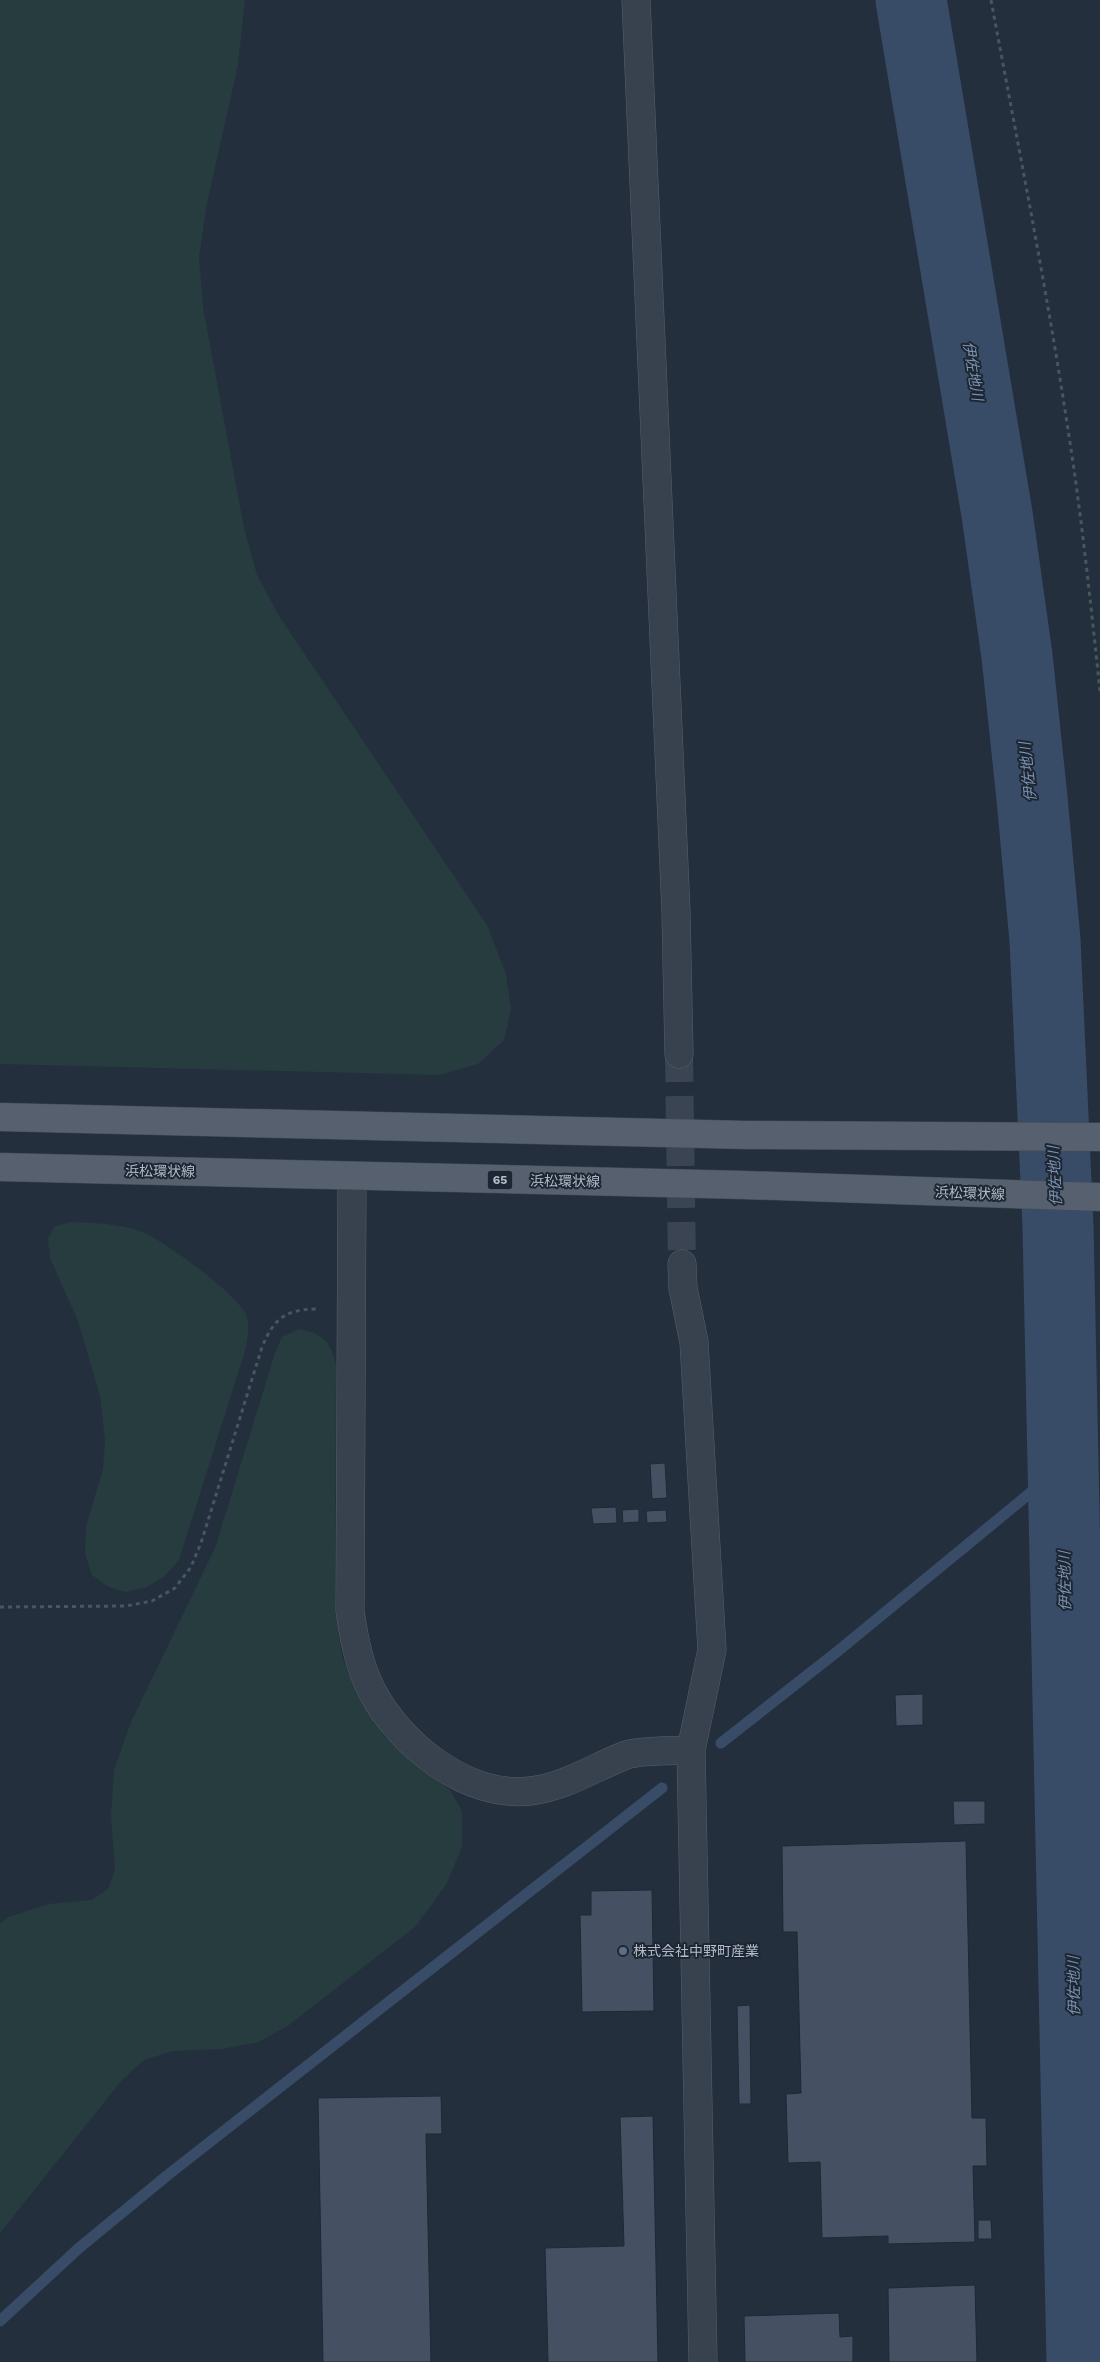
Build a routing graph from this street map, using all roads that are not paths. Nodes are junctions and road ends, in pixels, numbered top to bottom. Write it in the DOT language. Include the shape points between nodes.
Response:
graph roads {
  1 [pos="636,0"];
  2 [pos="679,1054"];
  3 [pos="0,1117"];
  4 [pos="1100,1137"];
  5 [pos="0,1167"];
  6 [pos="352,1176"];
  7 [pos="1100,1197"];
  8 [pos="682,1264"];
  9 [pos="691,1750"];
  10 [pos="703,2362"];
  1 -- 2 [label="street" via="676,912"];
  3 -- 4 [label="main road" via="746,1135"];
  5 -- 6 [label="main road, 浜松環状線 / 65"];
  6 -- 7 [label="main road, 浜松環状線 / 65"];
  6 -- 9 [label="street" via="350,1611 357,1652 372,1691 395,1726 426,1754 457,1777 493,1790 530,1791 567,1782 629,1754"];
  8 -- 9 [label="street" via="683,1288 694,1342 712,1650"];
  9 -- 10 [label="street"];
}
